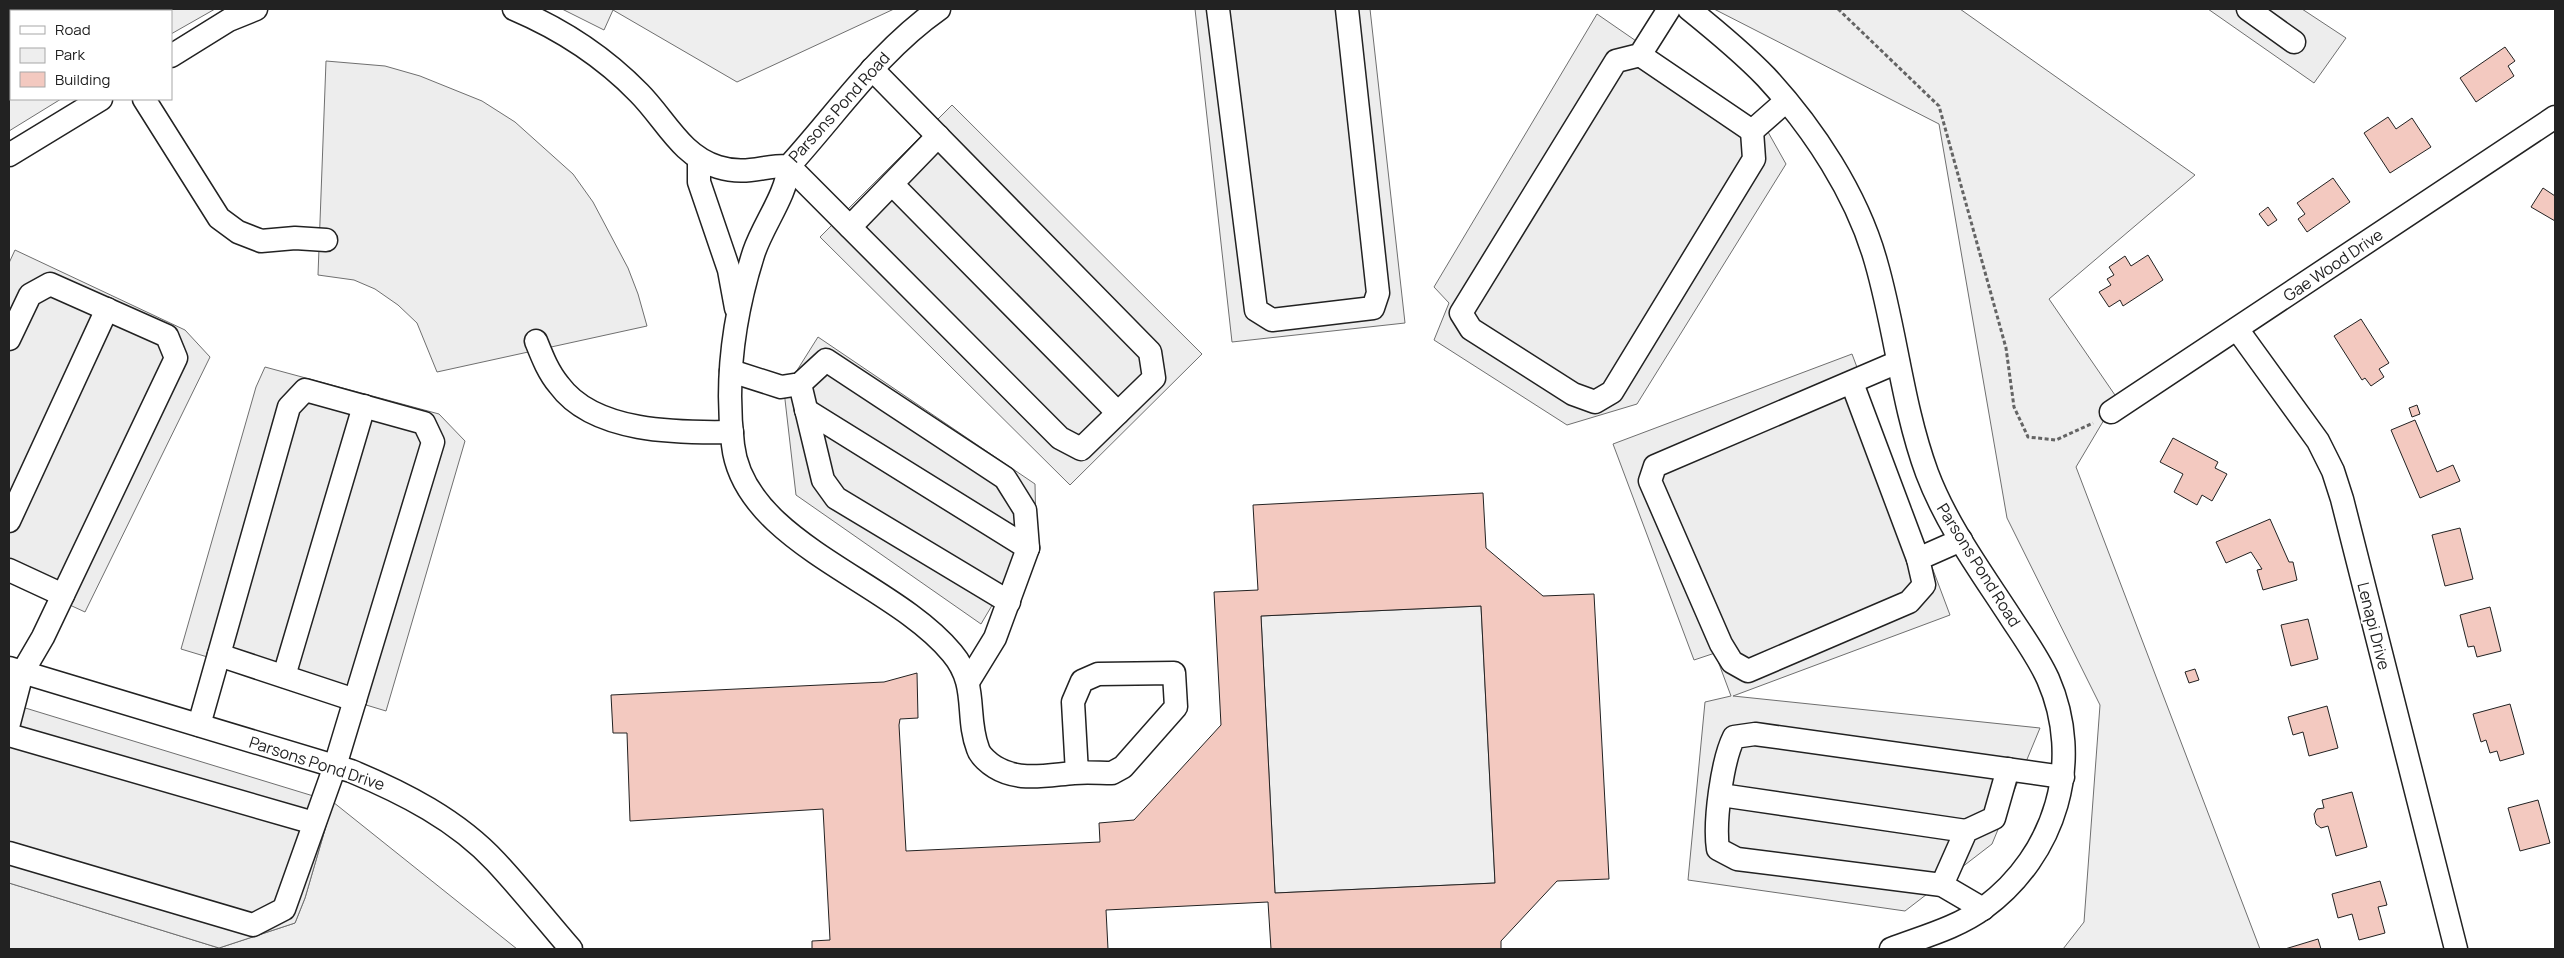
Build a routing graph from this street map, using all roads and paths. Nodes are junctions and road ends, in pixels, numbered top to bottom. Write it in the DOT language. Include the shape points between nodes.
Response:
graph roads {
  1 [pos="256,9"];
  2 [pos="514,9"];
  3 [pos="939,9"];
  4 [pos="1218,9"];
  5 [pos="1347,9"];
  6 [pos="1669,9"];
  7 [pos="1689,9"];
  8 [pos="1838,9"];
  9 [pos="2248,9"];
  10 [pos="2294,42"];
  11 [pos="1640,54"];
  12 [pos="172,55"];
  13 [pos="872,69"];
  14 [pos="99,100"];
  15 [pos="145,100"];
  16 [pos="1786,101"];
  17 [pos="2555,117"];
  18 [pos="1752,131"];
  19 [pos="938,136"];
  20 [pos="9,156"];
  21 [pos="699,159"];
  22 [pos="789,166"];
  23 [pos="892,184"];
  24 [pos="850,227"];
  25 [pos="326,240"];
  26 [pos="107,309"];
  27 [pos="737,322"];
  28 [pos="2237,329"];
  29 [pos="9,338"];
  30 [pos="536,341"];
  31 [pos="1898,362"];
  32 [pos="731,371"];
  33 [pos="800,384"];
  34 [pos="1852,384"];
  35 [pos="364,406"];
  36 [pos="806,410"];
  37 [pos="2111,412"];
  38 [pos="1118,414"];
  39 [pos="732,432"];
  40 [pos="9,521"];
  41 [pos="1961,540"];
  42 [pos="1028,548"];
  43 [pos="1918,559"];
  44 [pos="9,570"];
  45 [pos="63,595"];
  46 [pos="1009,602"];
  47 [pos="219,655"];
  48 [pos="16,671"];
  49 [pos="284,676"];
  50 [pos="968,682"];
  51 [pos="355,700"];
  52 [pos="9,723"];
  53 [pos="199,725"];
  54 [pos="9,736"];
  55 [pos="335,766"];
  56 [pos="2008,769"];
  57 [pos="1077,773"];
  58 [pos="2063,777"];
  59 [pos="1721,795"];
  60 [pos="314,823"];
  61 [pos="1966,831"];
  62 [pos="9,853"];
  63 [pos="1942,885"];
  64 [pos="1983,910"];
  65 [pos="571,949"];
  66 [pos="1891,949"];
  67 [pos="2456,949"];
  1 -- 12 [label="street" via="229,20"];
  2 -- 21 [label="street, Parsons Pond Road" via="572,38 609,65 640,94 683,146"];
  3 -- 13 [label="street, Parsons Pond Road"];
  4 -- 5 [label="street" via="1256,310 1272,320 1373,308 1378,293"];
  6 -- 11 [label="street"];
  7 -- 16 [label="street, Parsons Pond Road" via="1734,46"];
  8 -- 37 [label="path" via="1939,106 2006,348 2014,407 2028,437 2056,440"];
  9 -- 10 [label="street"];
  11 -- 18 [label="street"];
  11 -- 18 [label="street" via="1616,61 1461,313 1470,329 1573,394 1595,402 1612,392 1754,159"];
  13 -- 19 [label="street"];
  13 -- 22 [label="street, Parsons Pond Road"];
  14 -- 20 [label="street"];
  15 -- 25 [label="street" via="219,218 238,232 261,241"];
  16 -- 18 [label="street"];
  16 -- 31 [label="street, Parsons Pond Road" via="1825,153 1851,199 1876,261"];
  17 -- 28 [label="street, Gae Wood Drive"];
  19 -- 23 [label="street"];
  19 -- 38 [label="street" via="1150,352 1154,378"];
  21 -- 22 [label="street, Parsons Pond Road" via="736,172"];
  21 -- 27 [label="street" via="700,182 730,270"];
  22 -- 24 [label="street"];
  22 -- 27 [label="street" via="788,179 754,252"];
  23 -- 24 [label="street"];
  23 -- 38 [label="street"];
  24 -- 38 [label="street" via="1060,438 1081,449"];
  26 -- 29 [label="street" via="50,284 30,295"];
  26 -- 40 [label="street"];
  26 -- 45 [label="street" via="167,336 176,358"];
  27 -- 32 [label="street"];
  28 -- 37 [label="street, Gae Wood Drive"];
  28 -- 67 [label="street, Lenapi Drive" via="2318,440 2333,471"];
  30 -- 39 [label="street" via="559,386 594,414 642,427"];
  31 -- 34 [label="street"];
  31 -- 41 [label="street, Parsons Pond Road" via="1914,435 1927,474"];
  32 -- 33 [label="street" via="781,387"];
  32 -- 39 [label="street"];
  33 -- 36 [label="street"];
  33 -- 42 [label="street" via="826,360 1005,478 1025,510"];
  34 -- 43 [label="street"];
  34 -- 43 [label="street" via="1655,466 1650,481 1721,644 1732,662 1748,671 1909,602 1924,585"];
  35 -- 47 [label="street" via="305,390 290,407"];
  35 -- 49 [label="street"];
  35 -- 51 [label="street" via="424,422 433,442"];
  36 -- 42 [label="street"];
  36 -- 46 [label="street" via="823,480 836,498"];
  39 -- 50 [label="street" via="740,469 750,491 769,517 790,536 910,614 953,653"];
  41 -- 43 [label="street"];
  41 -- 58 [label="street, Parsons Pond Road" via="2048,678 2058,706 2064,741"];
  42 -- 46 [label="street"];
  44 -- 45 [label="street"];
  45 -- 48 [label="street"];
  46 -- 50 [label="street" via="995,638"];
  47 -- 49 [label="street"];
  47 -- 53 [label="street"];
  48 -- 52 [label="street"];
  48 -- 53 [label="street, Parsons Pond Drive"];
  49 -- 51 [label="street"];
  50 -- 57 [label="street" via="978,752 994,766 1008,774 1025,777"];
  51 -- 55 [label="street"];
  53 -- 55 [label="street, Parsons Pond Drive"];
  54 -- 60 [label="street"];
  55 -- 60 [label="street"];
  55 -- 65 [label="street, Parsons Pond Drive" via="389,786 465,834 495,861"];
  56 -- 58 [label="street"];
  56 -- 59 [label="street" via="1754,734 1734,737 1727,750"];
  56 -- 61 [label="street" via="1994,818"];
  57 -- 57 [label="street" via="1073,702 1082,681 1098,674 1174,673 1176,707 1123,767 1112,773"];
  58 -- 64 [label="street, Parsons Pond Road" via="2056,809 2044,839 2027,867"];
  59 -- 61 [label="street"];
  59 -- 63 [label="street" via="1716,833 1718,849 1737,859"];
  60 -- 62 [label="street" via="284,909 254,924"];
  61 -- 63 [label="street"];
  63 -- 64 [label="street"];
  64 -- 66 [label="street, Parsons Pond Road" via="1957,924"];
}
